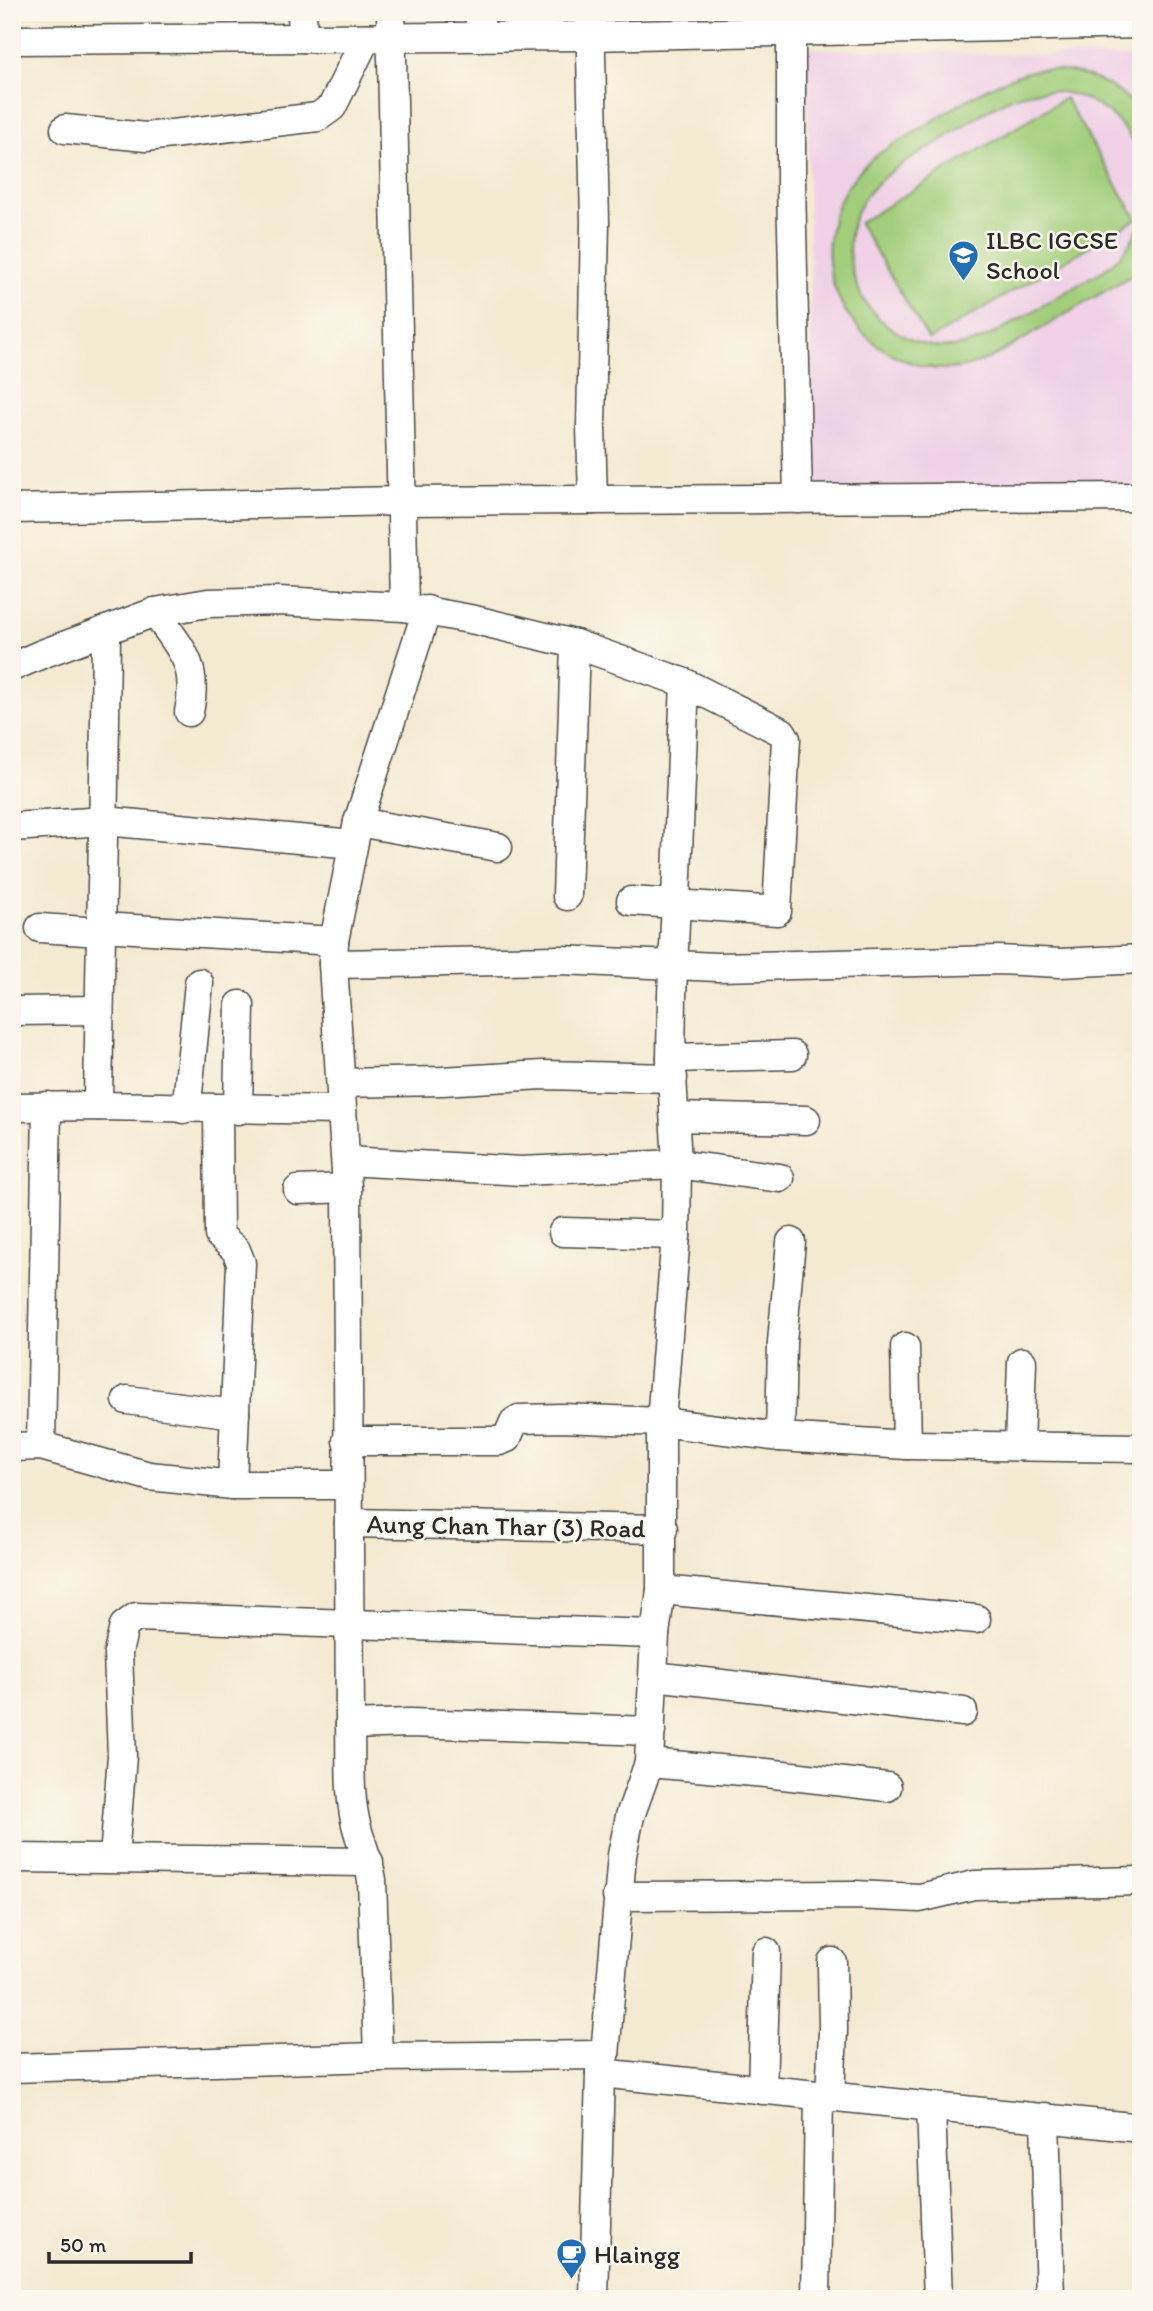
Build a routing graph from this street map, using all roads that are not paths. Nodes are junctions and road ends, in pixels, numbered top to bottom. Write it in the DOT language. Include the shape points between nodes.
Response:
graph roads {
  1 [pos="1014,20"];
  2 [pos="791,22"];
  3 [pos="590,24"];
  4 [pos="1141,24"];
  5 [pos="302,25"];
  6 [pos="480,25"];
  7 [pos="383,29"];
  8 [pos="12,40"];
  9 [pos="65,129"];
  10 [pos="1141,497"];
  11 [pos="798,499"];
  12 [pos="593,500"];
  13 [pos="401,501"];
  14 [pos="12,509"];
  15 [pos="415,609"];
  16 [pos="155,612"];
  17 [pos="106,629"];
  18 [pos="575,644"];
  19 [pos="12,667"];
  20 [pos="685,683"];
  21 [pos="189,712"];
  22 [pos="105,821"];
  23 [pos="12,827"];
  24 [pos="355,833"];
  25 [pos="498,847"];
  26 [pos="567,896"];
  27 [pos="631,901"];
  28 [pos="677,903"];
  29 [pos="40,928"];
  30 [pos="101,929"];
  31 [pos="334,953"];
  32 [pos="1141,958"];
  33 [pos="674,964"];
  34 [pos="200,983"];
  35 [pos="240,1005"];
  36 [pos="99,1010"];
  37 [pos="12,1011"];
  38 [pos="792,1055"];
  39 [pos="672,1068"];
  40 [pos="341,1083"];
  41 [pos="47,1106"];
  42 [pos="98,1106"];
  43 [pos="12,1107"];
  44 [pos="183,1109"];
  45 [pos="228,1110"];
  46 [pos="341,1110"];
  47 [pos="675,1116"];
  48 [pos="806,1120"];
  49 [pos="677,1164"];
  50 [pos="347,1175"];
  51 [pos="780,1178"];
  52 [pos="298,1190"];
  53 [pos="563,1232"];
  54 [pos="676,1235"];
  55 [pos="791,1241"];
  56 [pos="905,1347"];
  57 [pos="1022,1362"];
  58 [pos="127,1400"];
  59 [pos="235,1414"];
  60 [pos="661,1422"];
  61 [pos="780,1437"];
  62 [pos="347,1441"];
  63 [pos="907,1445"];
  64 [pos="1019,1445"];
  65 [pos="41,1446"];
  66 [pos="12,1447"];
  67 [pos="1141,1448"];
  68 [pos="232,1485"];
  69 [pos="347,1485"];
  70 [pos="349,1522"];
  71 [pos="663,1530"];
  72 [pos="661,1590"];
  73 [pos="976,1619"];
  74 [pos="349,1624"];
  75 [pos="655,1634"];
  76 [pos="654,1676"];
  77 [pos="964,1712"];
  78 [pos="350,1725"];
  79 [pos="652,1731"];
  80 [pos="649,1763"];
  81 [pos="887,1787"];
  82 [pos="12,1858"];
  83 [pos="114,1858"];
  84 [pos="369,1862"];
  85 [pos="1141,1881"];
  86 [pos="617,1896"];
  87 [pos="766,1952"];
  88 [pos="832,1962"];
  89 [pos="378,2057"];
  90 [pos="603,2064"];
  91 [pos="12,2068"];
  92 [pos="762,2090"];
  93 [pos="824,2097"];
  94 [pos="931,2107"];
  95 [pos="1045,2117"];
  96 [pos="1141,2128"];
  97 [pos="594,2299"];
  98 [pos="816,2299"];
  99 [pos="937,2299"];
  100 [pos="1050,2299"];
  1 -- 2 [label="street"];
  1 -- 4 [label="street"];
  2 -- 3 [label="street"];
  2 -- 11 [label="street"];
  3 -- 6 [label="street"];
  3 -- 12 [label="street" via="595,222"];
  5 -- 7 [label="street"];
  5 -- 8 [label="street"];
  6 -- 7 [label="street"];
  7 -- 9 [label="street" via="332,107 318,117 146,137"];
  7 -- 13 [label="street"];
  10 -- 11 [label="street"];
  11 -- 12 [label="street"];
  12 -- 13 [label="street"];
  13 -- 14 [label="street"];
  13 -- 15 [label="street"];
  15 -- 16 [label="street" via="278,601 208,603"];
  15 -- 18 [label="street"];
  15 -- 24 [label="street"];
  16 -- 17 [label="street"];
  16 -- 21 [label="street" via="190,666 194,691"];
  17 -- 19 [label="street"];
  17 -- 22 [label="street"];
  18 -- 20 [label="street"];
  18 -- 26 [label="street"];
  20 -- 28 [label="street"];
  20 -- 28 [label="street" via="786,738 777,911"];
  22 -- 23 [label="street"];
  22 -- 24 [label="street"];
  22 -- 30 [label="street"];
  24 -- 25 [label="street"];
  24 -- 31 [label="street"];
  27 -- 28 [label="street"];
  28 -- 33 [label="street"];
  29 -- 30 [label="street"];
  30 -- 31 [label="street"];
  30 -- 36 [label="street"];
  31 -- 33 [label="street"];
  31 -- 40 [label="street"];
  32 -- 33 [label="street" via="1060,963"];
  33 -- 39 [label="street"];
  34 -- 44 [label="street"];
  35 -- 45 [label="street"];
  36 -- 37 [label="street"];
  36 -- 42 [label="street"];
  38 -- 39 [label="street"];
  39 -- 40 [label="street" via="442,1082"];
  39 -- 47 [label="street"];
  40 -- 46 [label="street"];
  41 -- 42 [label="street"];
  41 -- 43 [label="street"];
  41 -- 65 [label="street"];
  42 -- 44 [label="street"];
  44 -- 45 [label="street"];
  45 -- 46 [label="street"];
  45 -- 59 [label="street" via="219,1235 236,1250 241,1263"];
  46 -- 50 [label="street"];
  47 -- 48 [label="street"];
  47 -- 49 [label="street"];
  49 -- 50 [label="street"];
  49 -- 51 [label="street"];
  49 -- 54 [label="street"];
  50 -- 52 [label="street"];
  50 -- 62 [label="street"];
  53 -- 54 [label="street"];
  54 -- 60 [label="street"];
  55 -- 61 [label="street"];
  56 -- 63 [label="street"];
  57 -- 64 [label="street"];
  58 -- 59 [label="street"];
  59 -- 68 [label="street"];
  60 -- 61 [label="street"];
  60 -- 62 [label="street" via="519,1419 500,1441"];
  60 -- 71 [label="street"];
  61 -- 63 [label="street"];
  62 -- 69 [label="street"];
  63 -- 64 [label="street"];
  64 -- 67 [label="street"];
  65 -- 66 [label="street"];
  65 -- 68 [label="street" via="149,1476"];
  68 -- 69 [label="street"];
  69 -- 70 [label="street"];
  70 -- 71 [label="street, Aung Chan Thar (3) Road"];
  70 -- 74 [label="street"];
  71 -- 72 [label="street"];
  72 -- 73 [label="street"];
  72 -- 75 [label="street"];
  74 -- 75 [label="street"];
  74 -- 78 [label="street"];
  74 -- 83 [label="street" via="136,1617 124,1626 118,1653 122,1756"];
  75 -- 76 [label="street"];
  76 -- 77 [label="street"];
  76 -- 79 [label="street"];
  78 -- 79 [label="street"];
  78 -- 84 [label="street" via="353,1801"];
  79 -- 80 [label="street"];
  80 -- 81 [label="street"];
  80 -- 86 [label="street" via="630,1816"];
  82 -- 83 [label="street"];
  83 -- 84 [label="street"];
  84 -- 89 [label="street"];
  85 -- 86 [label="street" via="974,1885 920,1898"];
  86 -- 90 [label="street"];
  87 -- 92 [label="street"];
  88 -- 93 [label="street" via="833,2030"];
  89 -- 90 [label="street"];
  89 -- 91 [label="street"];
  90 -- 92 [label="street"];
  90 -- 97 [label="street"];
  92 -- 93 [label="street"];
  93 -- 94 [label="street"];
  93 -- 98 [label="street"];
  94 -- 95 [label="street"];
  94 -- 99 [label="street"];
  95 -- 96 [label="street"];
  95 -- 100 [label="street"];
}
